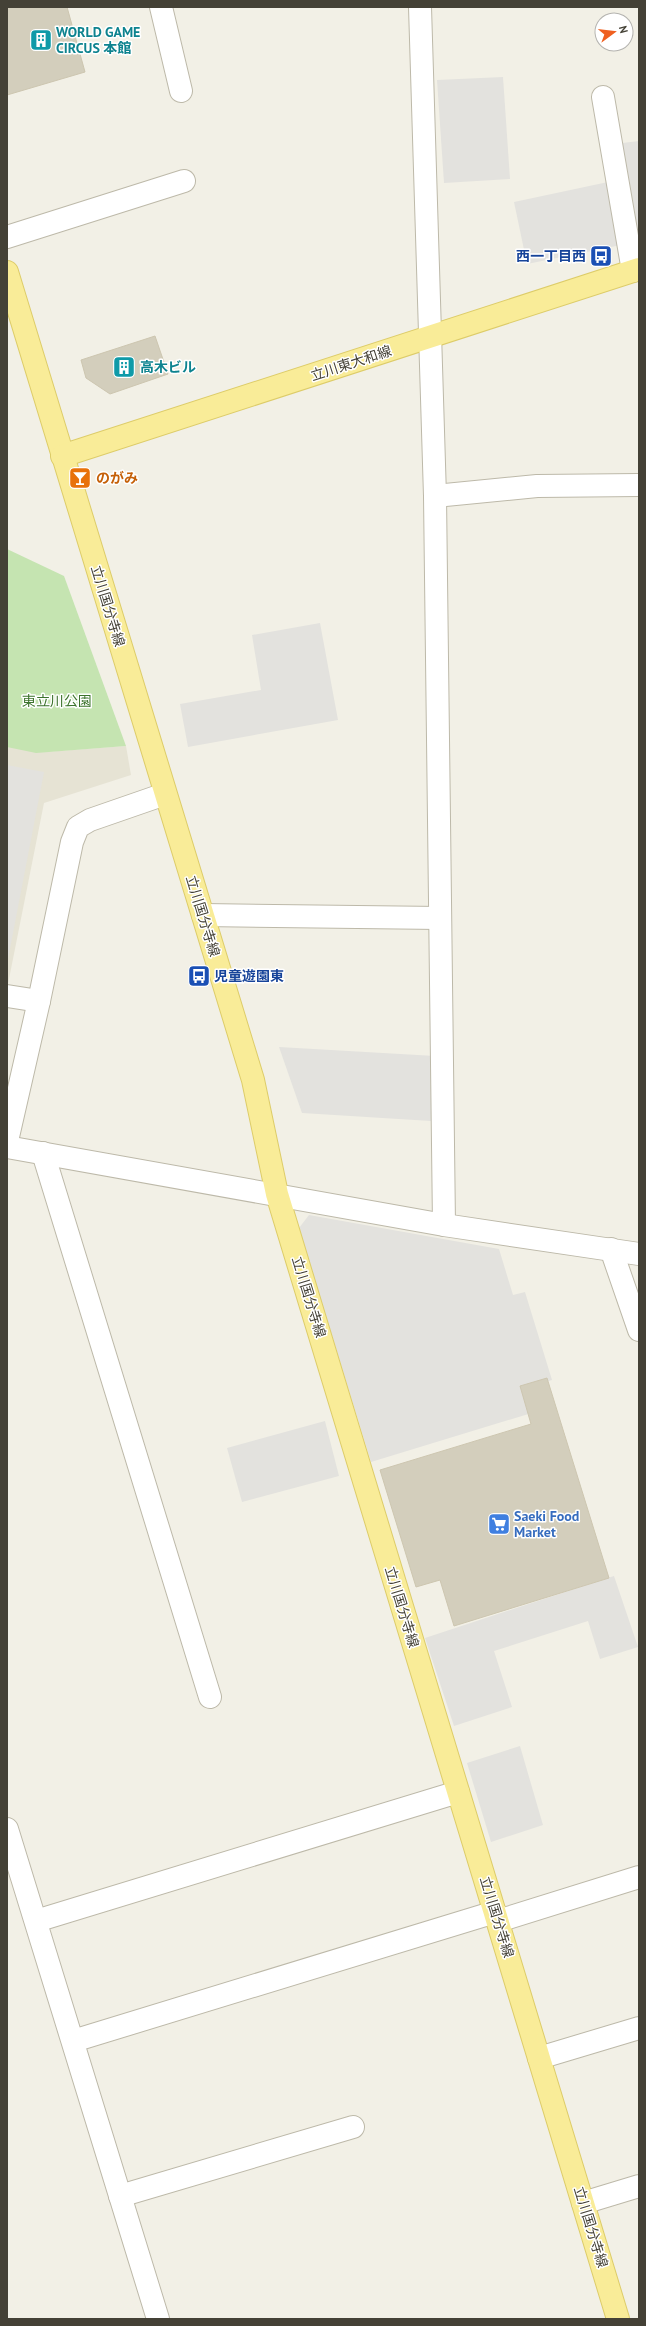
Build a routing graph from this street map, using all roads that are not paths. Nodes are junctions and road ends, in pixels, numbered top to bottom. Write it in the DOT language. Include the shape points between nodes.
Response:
graph roads {
  1 [pos="161,7"];
  2 [pos="420,7"];
  3 [pos="181,91"];
  4 [pos="603,97"];
  5 [pos="184,181"];
  6 [pos="7,238"];
  7 [pos="636,270"];
  8 [pos="7,272"];
  9 [pos="431,337"];
  10 [pos="62,456"];
  11 [pos="639,485"];
  12 [pos="435,496"];
  13 [pos="165,794"];
  14 [pos="202,914"];
  15 [pos="440,918"];
  16 [pos="7,996"];
  17 [pos="39,1001"];
  18 [pos="7,1141"];
  19 [pos="7,1146"];
  20 [pos="43,1153"];
  21 [pos="277,1194"];
  22 [pos="444,1225"];
  23 [pos="611,1249"];
  24 [pos="639,1254"];
  25 [pos="639,1330"];
  26 [pos="210,1697"];
  27 [pos="458,1792"];
  28 [pos="7,1829"];
  29 [pos="639,1877"];
  30 [pos="496,1916"];
  31 [pos="36,1921"];
  32 [pos="639,2028"];
  33 [pos="73,2041"];
  34 [pos="539,2058"];
  35 [pos="353,2127"];
  36 [pos="639,2186"];
  37 [pos="120,2196"];
  38 [pos="583,2203"];
  39 [pos="158,2319"];
  40 [pos="618,2319"];
  1 -- 3 [label="street"];
  2 -- 9 [label="street"];
  4 -- 7 [label="street"];
  5 -- 6 [label="street"];
  7 -- 9 [label="main road, 立川東大和線"];
  8 -- 10 [label="main road, 立川国分寺線"];
  9 -- 10 [label="main road, 立川東大和線"];
  9 -- 12 [label="street"];
  10 -- 13 [label="main road, 立川国分寺線"];
  11 -- 12 [label="street" via="537,486"];
  12 -- 15 [label="street"];
  13 -- 14 [label="main road, 立川国分寺線"];
  13 -- 17 [label="street" via="90,820 78,827 72,842"];
  14 -- 15 [label="street"];
  14 -- 21 [label="main road, 立川国分寺線" via="253,1080"];
  15 -- 22 [label="street"];
  16 -- 17 [label="street"];
  17 -- 18 [label="street"];
  19 -- 20 [label="street"];
  20 -- 21 [label="street"];
  20 -- 26 [label="street"];
  21 -- 22 [label="street"];
  21 -- 27 [label="main road, 立川国分寺線"];
  22 -- 23 [label="street"];
  23 -- 24 [label="street"];
  23 -- 25 [label="street"];
  27 -- 30 [label="main road, 立川国分寺線"];
  27 -- 31 [label="street"];
  28 -- 31 [label="street"];
  29 -- 30 [label="street"];
  30 -- 33 [label="street"];
  30 -- 34 [label="main road, 立川国分寺線"];
  31 -- 33 [label="street"];
  32 -- 34 [label="street"];
  33 -- 37 [label="street"];
  34 -- 38 [label="main road, 立川国分寺線"];
  35 -- 37 [label="street"];
  36 -- 38 [label="street"];
  37 -- 39 [label="street"];
  38 -- 40 [label="main road, 立川国分寺線"];
}
